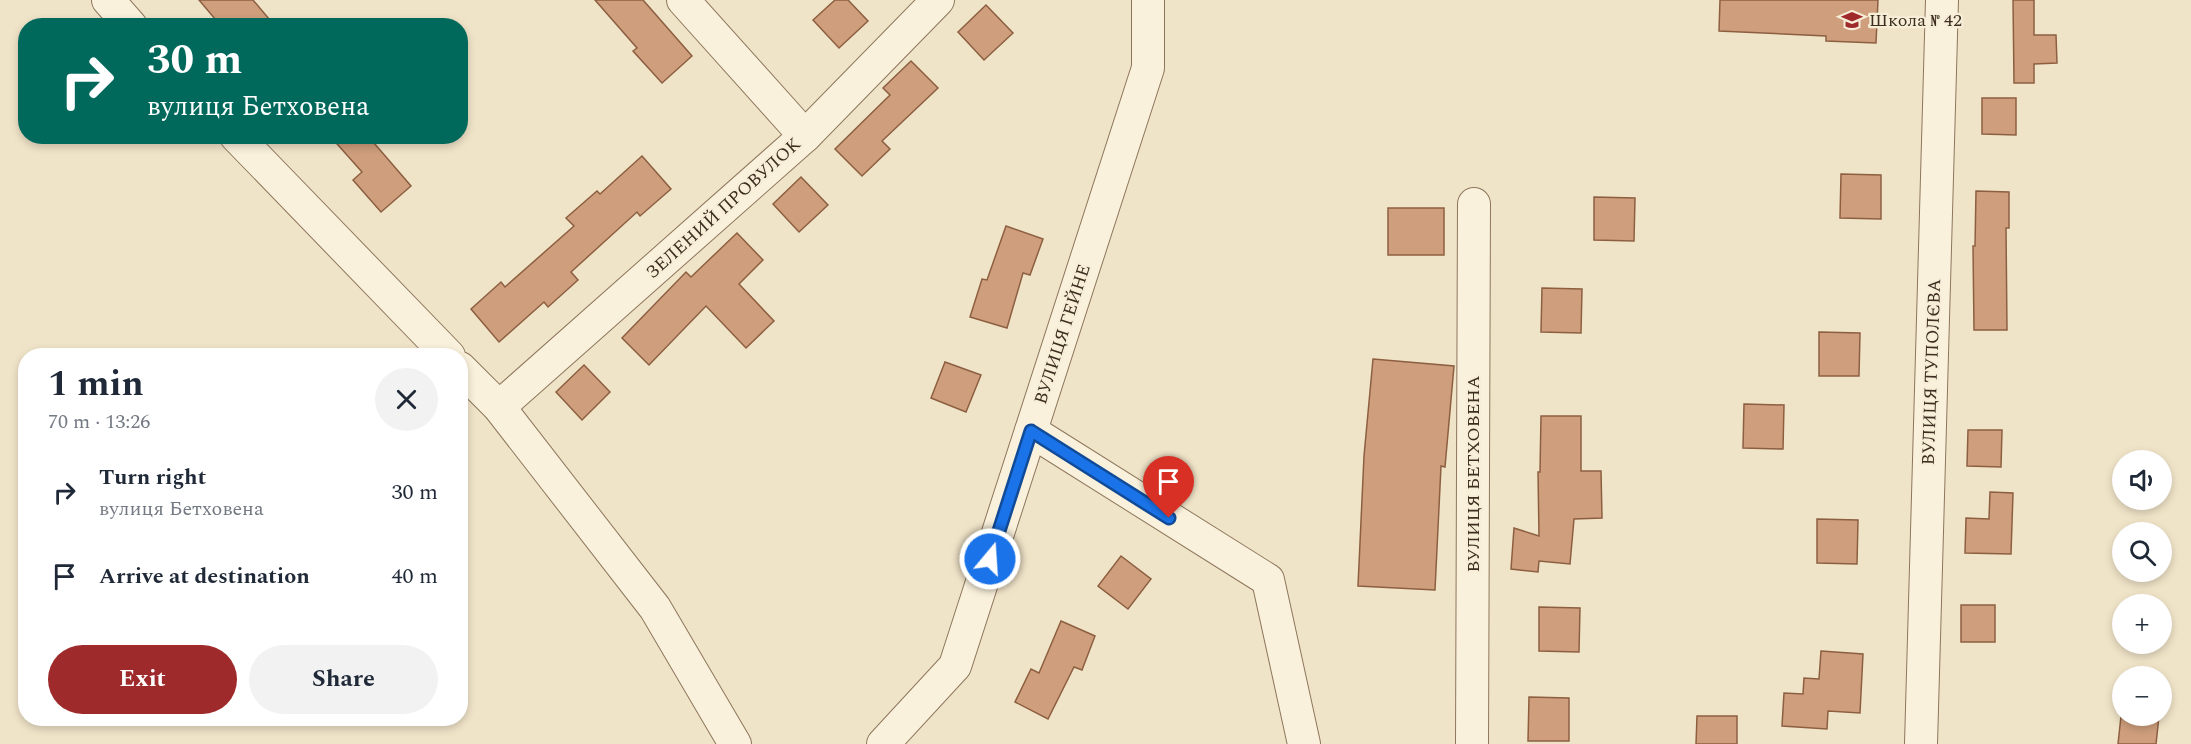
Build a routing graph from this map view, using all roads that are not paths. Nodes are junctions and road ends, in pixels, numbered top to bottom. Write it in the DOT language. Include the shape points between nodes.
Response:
graph roads {
  1 [pos="108,0"];
  2 [pos="683,0"];
  3 [pos="938,0"];
  4 [pos="1148,0"];
  5 [pos="1942,0"];
  6 [pos="124,18"];
  7 [pos="805,136"];
  8 [pos="244,144"];
  9 [pos="1474,204"];
  10 [pos="441,348"];
  11 [pos="468,376"];
  12 [pos="499,407"];
  13 [pos="1031,431"];
  14 [pos="735,744"];
  15 [pos="883,744"];
  16 [pos="1304,744"];
  17 [pos="1472,744"];
  18 [pos="1921,744"];
  1 -- 6 [label="street"];
  2 -- 7 [label="street"];
  3 -- 7 [label="street, ЗЕЛЕНИЙ ПРОВУЛОК"];
  4 -- 13 [label="street, ВУЛИЦЯ ГЕЙНЕ" via="1148,68"];
  5 -- 18 [label="street, ВУЛИЦЯ ТУПОЛЄВА"];
  7 -- 12 [label="street, ЗЕЛЕНИЙ ПРОВУЛОК"];
  8 -- 10 [label="street"];
  9 -- 17 [label="street, ВУЛИЦЯ БЕТХОВЕНА"];
  11 -- 12 [label="street"];
  12 -- 14 [label="street" via="655,608"];
  13 -- 15 [label="street, ВУЛИЦЯ ГЕЙНЕ" via="955,666"];
  13 -- 16 [label="street" via="1268,580"];
}
